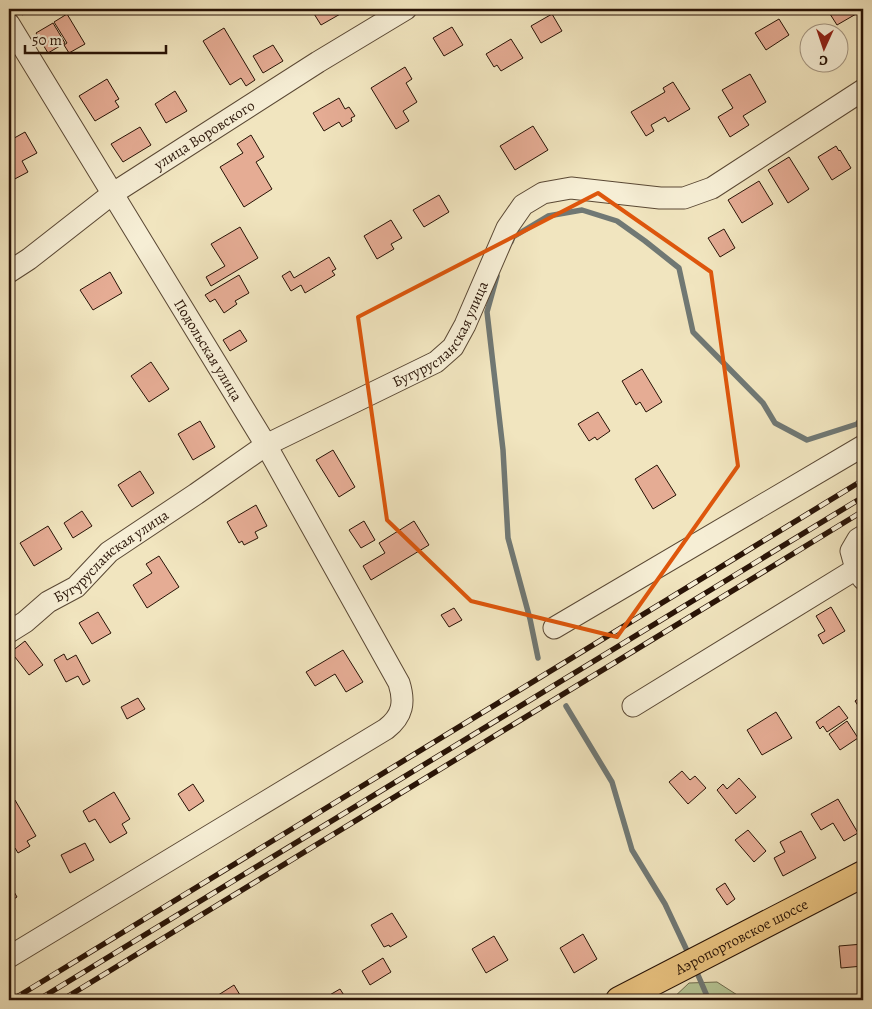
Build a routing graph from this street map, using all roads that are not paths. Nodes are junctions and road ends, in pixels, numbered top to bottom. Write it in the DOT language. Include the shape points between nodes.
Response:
graph roads {
  1 [pos="406,9"];
  2 [pos="9,24"];
  3 [pos="863,90"];
  4 [pos="112,194"];
  5 [pos="9,272"];
  6 [pos="266,445"];
  7 [pos="863,446"];
  8 [pos="863,536"];
  9 [pos="860,574"];
  10 [pos="554,628"];
  11 [pos="9,632"];
  12 [pos="633,706"];
  13 [pos="863,874"];
  14 [pos="9,957"];
  15 [pos="619,1000"];
  1 -- 4 [label="street, улица Воровского"];
  2 -- 4 [label="street, Подольская улица"];
  3 -- 6 [label="street, Бугурусланская улица" via="712,188 684,198 571,188 543,193 523,206 507,228 453,347 436,362"];
  4 -- 5 [label="street, улица Воровского"];
  4 -- 6 [label="street, Подольская улица"];
  6 -- 11 [label="street, Бугурусланская улица" via="109,552 76,587 48,602"];
  6 -- 14 [label="street, Подольская улица" via="399,683 402,694 400,713 386,729"];
  7 -- 10 [label="street"];
  8 -- 9 [label="street" via="851,551"];
  9 -- 12 [label="street"];
  13 -- 15 [label="main road, Аэропортовское шоссе"];
}
